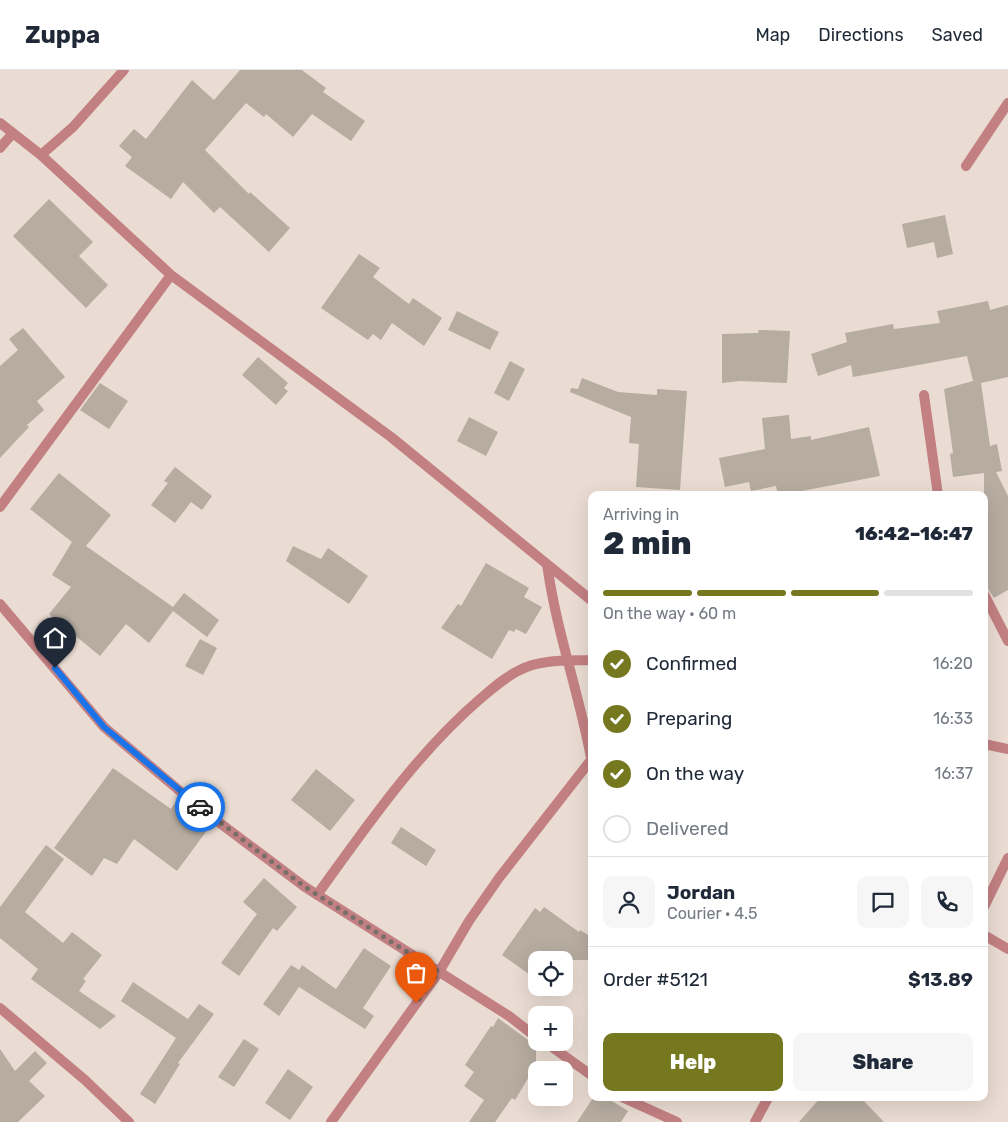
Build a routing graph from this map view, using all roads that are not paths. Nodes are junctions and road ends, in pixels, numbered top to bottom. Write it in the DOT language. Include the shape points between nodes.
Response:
graph roads {
  1 [pos="124,70"];
  2 [pos="1008,103"];
  3 [pos="0,123"];
  4 [pos="13,133"];
  5 [pos="0,148"];
  6 [pos="41,155"];
  7 [pos="966,166"];
  8 [pos="171,275"];
  9 [pos="924,395"];
  10 [pos="937,491"];
  11 [pos="0,506"];
  12 [pos="547,564"];
  13 [pos="588,598"];
  14 [pos="988,602"];
  15 [pos="0,604"];
  16 [pos="1008,641"];
  17 [pos="588,660"];
  18 [pos="567,662"];
  19 [pos="588,744"];
  20 [pos="988,745"];
  21 [pos="1008,748"];
  22 [pos="588,763"];
  23 [pos="1008,858"];
  24 [pos="317,895"];
  25 [pos="988,899"];
  26 [pos="988,937"];
  27 [pos="1008,949"];
  28 [pos="439,972"];
  29 [pos="0,1008"];
  30 [pos="528,1031"];
  31 [pos="557,1051"];
  32 [pos="588,1073"];
  33 [pos="631,1101"];
  34 [pos="766,1101"];
  35 [pos="129,1122"];
  36 [pos="331,1122"];
  37 [pos="677,1122"];
  38 [pos="755,1122"];
  1 -- 6 [label="street" via="73,127"];
  2 -- 7 [label="street"];
  3 -- 4 [label="street"];
  4 -- 5 [label="street"];
  4 -- 6 [label="street"];
  6 -- 8 [label="street"];
  8 -- 11 [label="street"];
  8 -- 12 [label="street" via="383,431"];
  9 -- 10 [label="street"];
  12 -- 13 [label="street"];
  12 -- 18 [label="street" via="551,597"];
  14 -- 16 [label="street"];
  15 -- 24 [label="street" via="104,727 200,808"];
  17 -- 18 [label="street"];
  18 -- 19 [label="street" via="579,697"];
  18 -- 24 [label="street" via="521,669 462,714 407,777"];
  20 -- 21 [label="street"];
  22 -- 28 [label="street" via="494,885"];
  23 -- 25 [label="street"];
  24 -- 28 [label="street"];
  26 -- 27 [label="street"];
  28 -- 30 [label="street"];
  28 -- 36 [label="street"];
  29 -- 35 [label="street"];
  31 -- 32 [label="street"];
  33 -- 37 [label="street"];
  34 -- 38 [label="street"];
}
